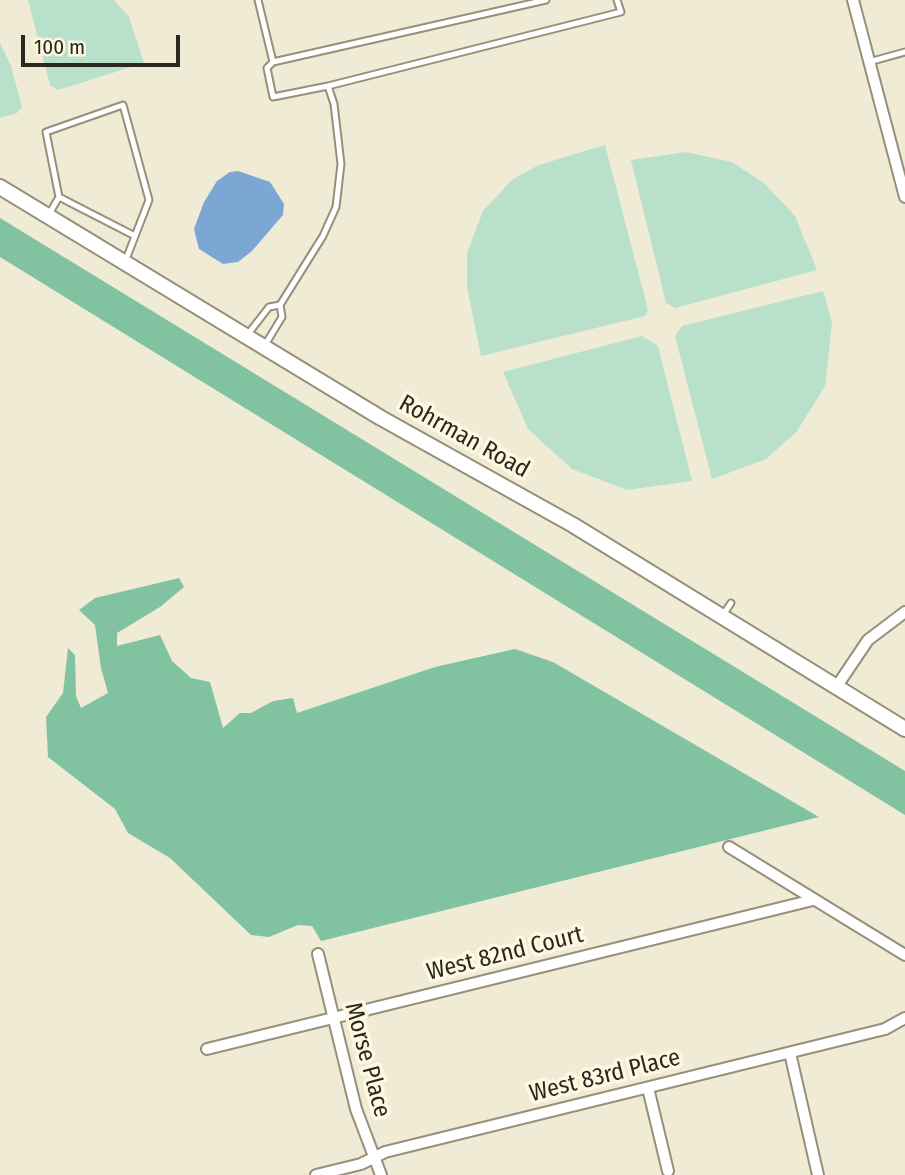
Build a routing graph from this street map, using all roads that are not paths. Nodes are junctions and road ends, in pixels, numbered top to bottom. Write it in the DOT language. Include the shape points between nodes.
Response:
graph roads {
  1 [pos="258,0"];
  2 [pos="545,0"];
  3 [pos="617,0"];
  4 [pos="853,0"];
  5 [pos="905,52"];
  6 [pos="273,62"];
  7 [pos="869,62"];
  8 [pos="328,86"];
  9 [pos="0,187"];
  10 [pos="905,197"];
  11 [pos="59,198"];
  12 [pos="48,216"];
  13 [pos="133,235"];
  14 [pos="125,262"];
  15 [pos="280,305"];
  16 [pos="246,336"];
  17 [pos="264,347"];
  18 [pos="731,603"];
  19 [pos="905,612"];
  20 [pos="722,616"];
  21 [pos="837,687"];
  22 [pos="905,729"];
  23 [pos="729,847"];
  24 [pos="813,900"];
  25 [pos="318,954"];
  26 [pos="905,955"];
  27 [pos="334,1017"];
  28 [pos="905,1018"];
  29 [pos="207,1049"];
  30 [pos="790,1053"];
  31 [pos="648,1088"];
  32 [pos="373,1157"];
  33 [pos="668,1171"];
  34 [pos="316,1175"];
  35 [pos="381,1175"];
  36 [pos="818,1175"];
  1 -- 6 [label="lane"];
  2 -- 6 [label="lane"];
  3 -- 8 [label="lane" via="621,12"];
  4 -- 7 [label="street"];
  5 -- 7 [label="lane"];
  6 -- 8 [label="lane" via="267,68 273,97"];
  7 -- 10 [label="street"];
  8 -- 15 [label="lane" via="341,164 336,207"];
  9 -- 12 [label="street, Rohrman Road"];
  11 -- 12 [label="lane"];
  11 -- 13 [label="lane"];
  11 -- 13 [label="lane" via="46,132 123,105 149,200"];
  12 -- 14 [label="street, Rohrman Road"];
  13 -- 14 [label="lane"];
  14 -- 16 [label="street, Rohrman Road"];
  15 -- 16 [label="lane" via="270,307"];
  15 -- 17 [label="lane" via="282,317"];
  16 -- 17 [label="street, Rohrman Road"];
  17 -- 20 [label="street, Rohrman Road"];
  18 -- 20 [label="lane"];
  19 -- 21 [label="street" via="868,640"];
  20 -- 21 [label="street, Rohrman Road"];
  21 -- 22 [label="street, Rohrman Road"];
  23 -- 24 [label="street"];
  24 -- 26 [label="street"];
  24 -- 27 [label="street, West 82nd Court"];
  25 -- 27 [label="street, Morse Place"];
  27 -- 29 [label="street, West 82nd Court"];
  27 -- 32 [label="street, Morse Place"];
  28 -- 30 [label="street, West 83rd Place" via="885,1029"];
  30 -- 31 [label="street, West 83rd Place"];
  30 -- 36 [label="street"];
  31 -- 32 [label="street, West 83rd Place"];
  31 -- 33 [label="street"];
  32 -- 34 [label="street, West 83rd Place"];
  32 -- 35 [label="street, Morse Place"];
}
